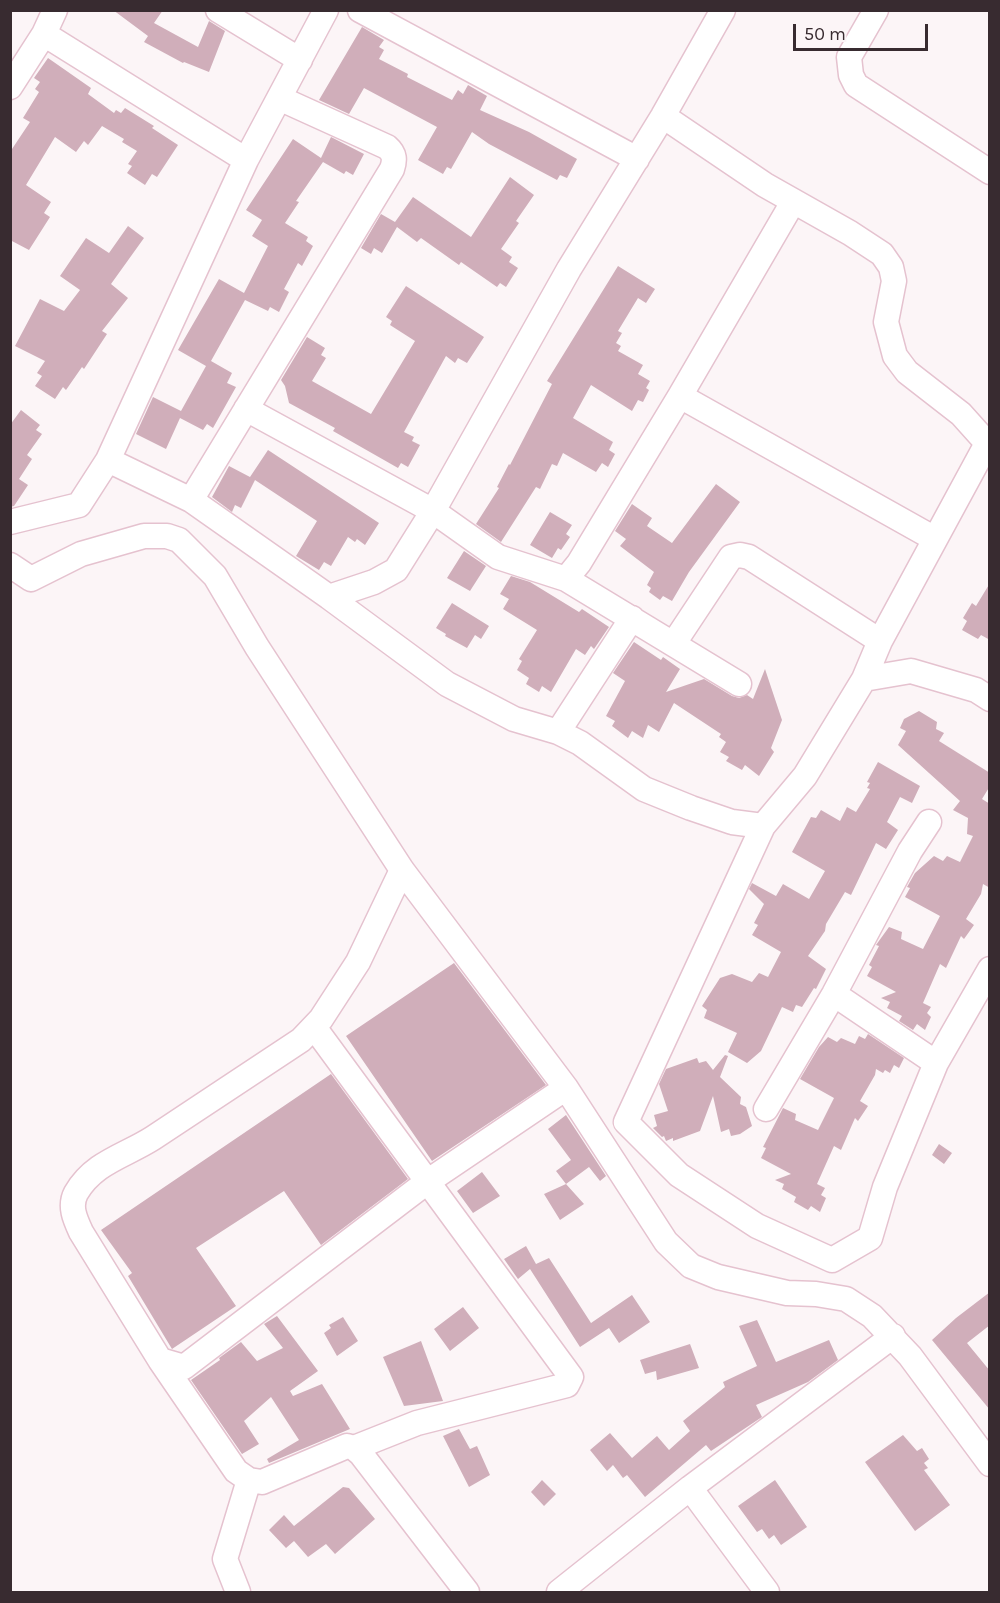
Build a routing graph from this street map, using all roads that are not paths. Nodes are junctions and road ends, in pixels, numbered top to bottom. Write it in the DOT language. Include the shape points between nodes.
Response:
graph roads {
  1 [pos="55,10"];
  2 [pos="218,10"];
  3 [pos="326,10"];
  4 [pos="360,10"];
  5 [pos="723,10"];
  6 [pos="876,10"];
  7 [pos="44,34"];
  8 [pos="300,60"];
  9 [pos="10,87"];
  10 [pos="279,98"];
  11 [pos="663,116"];
  12 [pos="637,159"];
  13 [pos="246,160"];
  14 [pos="990,171"];
  15 [pos="793,202"];
  16 [pos="680,396"];
  17 [pos="246,409"];
  18 [pos="988,440"];
  19 [pos="108,460"];
  20 [pos="190,500"];
  21 [pos="433,511"];
  22 [pos="10,522"];
  23 [pos="935,539"];
  24 [pos="10,565"];
  25 [pos="566,579"];
  26 [pos="329,597"];
  27 [pos="632,618"];
  28 [pos="880,641"];
  29 [pos="674,644"];
  30 [pos="864,680"];
  31 [pos="739,684"];
  32 [pos="990,699"];
  33 [pos="558,732"];
  34 [pos="929,822"];
  35 [pos="763,826"];
  36 [pos="402,870"];
  37 [pos="990,969"];
  38 [pos="834,994"];
  39 [pos="314,1027"];
  40 [pos="936,1063"];
  41 [pos="566,1088"];
  42 [pos="766,1109"];
  43 [pos="427,1182"];
  44 [pos="893,1336"];
  45 [pos="160,1360"];
  46 [pos="354,1448"];
  47 [pos="990,1464"];
  48 [pos="249,1480"];
  49 [pos="690,1488"];
  50 [pos="238,1593"];
  51 [pos="467,1593"];
  52 [pos="559,1593"];
  53 [pos="767,1593"];
  1 -- 7 [label="street"];
  2 -- 8 [label="street"];
  3 -- 8 [label="street"];
  4 -- 12 [label="street"];
  5 -- 11 [label="street"];
  6 -- 14 [label="street" via="849,57 856,86"];
  7 -- 9 [label="street"];
  7 -- 13 [label="street"];
  8 -- 10 [label="street"];
  10 -- 13 [label="street"];
  10 -- 17 [label="street" via="387,147 395,161"];
  11 -- 12 [label="street"];
  11 -- 15 [label="street"];
  12 -- 21 [label="street"];
  13 -- 19 [label="street"];
  15 -- 16 [label="street"];
  15 -- 18 [label="street" via="882,254 894,280 886,322 895,357 907,372"];
  16 -- 23 [label="street"];
  16 -- 25 [label="street"];
  17 -- 20 [label="street"];
  17 -- 21 [label="street"];
  18 -- 23 [label="street"];
  19 -- 20 [label="street"];
  19 -- 22 [label="street" via="79,505"];
  20 -- 26 [label="street"];
  21 -- 25 [label="street" via="498,557"];
  21 -- 26 [label="street" via="396,570"];
  23 -- 28 [label="street"];
  24 -- 36 [label="street" via="31,579 81,554 144,536 179,540 215,576"];
  25 -- 27 [label="street"];
  26 -- 33 [label="street" via="447,684 514,719"];
  27 -- 29 [label="street"];
  27 -- 33 [label="street"];
  28 -- 29 [label="street" via="741,555 731,557"];
  28 -- 30 [label="street"];
  29 -- 31 [label="street"];
  30 -- 32 [label="street" via="911,670 976,690"];
  30 -- 35 [label="street" via="805,776"];
  33 -- 35 [label="street" via="644,789 732,822"];
  34 -- 38 [label="street"];
  35 -- 40 [label="street" via="626,1122 679,1175 757,1226 832,1260 870,1238 885,1187"];
  36 -- 39 [label="street" via="358,962"];
  36 -- 41 [label="street"];
  37 -- 40 [label="street"];
  38 -- 40 [label="street"];
  38 -- 42 [label="street"];
  39 -- 43 [label="street"];
  39 -- 45 [label="street" via="301,1040 138,1148 93,1171 75,1195 72,1212 81,1232"];
  41 -- 43 [label="street"];
  41 -- 44 [label="street" via="666,1242 691,1266 718,1277 786,1293 846,1299"];
  43 -- 45 [label="street" via="184,1367"];
  43 -- 46 [label="street" via="570,1381 567,1385 417,1423"];
  44 -- 47 [label="street"];
  44 -- 49 [label="street"];
  45 -- 48 [label="street" via="236,1471"];
  46 -- 48 [label="street" via="347,1446 262,1482"];
  46 -- 51 [label="street"];
  48 -- 50 [label="street" via="225,1560"];
  49 -- 52 [label="street"];
  49 -- 53 [label="street"];
}
